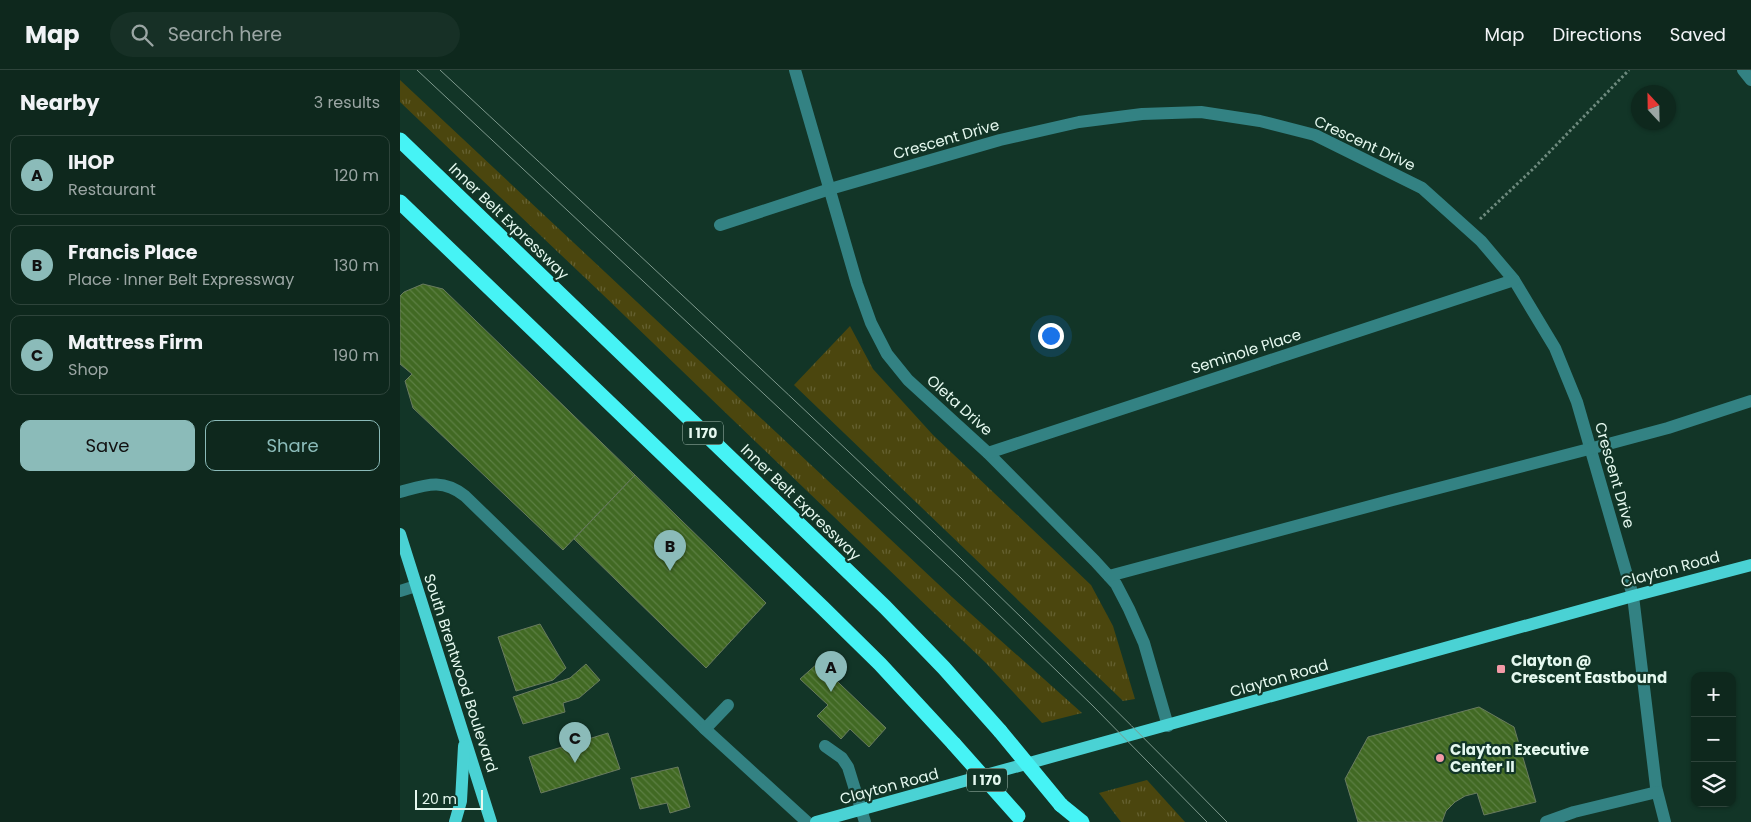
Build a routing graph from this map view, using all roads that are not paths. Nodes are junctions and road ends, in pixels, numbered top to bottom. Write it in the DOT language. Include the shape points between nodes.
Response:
graph roads {
  1 [pos="795,70"];
  2 [pos="1743,70"];
  3 [pos="1751,80"];
  4 [pos="400,140"];
  5 [pos="830,189"];
  6 [pos="400,202"];
  7 [pos="720,225"];
  8 [pos="1514,280"];
  9 [pos="1751,401"];
  10 [pos="1591,449"];
  11 [pos="988,453"];
  12 [pos="400,492"];
  13 [pos="400,534"];
  14 [pos="1751,565"];
  15 [pos="1109,576"];
  16 [pos="416,586"];
  17 [pos="400,591"];
  18 [pos="1633,596"];
  19 [pos="728,705"];
  20 [pos="1168,726"];
  21 [pos="705,728"];
  22 [pos="464,736"];
  23 [pos="825,746"];
  24 [pos="1657,792"];
  25 [pos="1061,805"];
  26 [pos="863,816"];
  27 [pos="1021,819"];
  28 [pos="455,822"];
  29 [pos="491,822"];
  30 [pos="807,822"];
  31 [pos="816,822"];
  32 [pos="1074,822"];
  33 [pos="1082,822"];
  34 [pos="1546,822"];
  35 [pos="1666,822"];
  1 -- 5 [label="street, Oleta Drive"];
  2 -- 3 [label="street"];
  4 -- 25 [label="highway, Inner Belt Expressway / I 170, bridge" via="885,607 944,668"];
  5 -- 7 [label="street, Crescent Drive"];
  5 -- 8 [label="street, Crescent Drive" via="1000,140 1079,122 1142,114 1201,112 1260,121 1315,135 1422,188 1481,241"];
  5 -- 11 [label="street, Oleta Drive" via="857,284 887,354 908,380"];
  6 -- 27 [label="highway, I 170, bridge" via="880,664"];
  8 -- 10 [label="street, Crescent Drive" via="1555,348 1577,402"];
  8 -- 11 [label="street, Seminole Place"];
  9 -- 10 [label="street"];
  10 -- 15 [label="street"];
  10 -- 18 [label="street, Crescent Drive"];
  11 -- 15 [label="street, Oleta Drive"];
  12 -- 21 [label="street" via="433,484 455,488"];
  13 -- 16 [label="main road, South Brentwood Boulevard"];
  14 -- 18 [label="main road, Clayton Road"];
  15 -- 20 [label="street, Oleta Drive" via="1116,584 1144,643"];
  16 -- 17 [label="street"];
  16 -- 22 [label="main road, South Brentwood Boulevard"];
  18 -- 20 [label="main road, Clayton Road"];
  18 -- 24 [label="street, Crescent Drive"];
  19 -- 21 [label="street"];
  20 -- 26 [label="main road, Clayton Road"];
  21 -- 30 [label="street"];
  22 -- 28 [label="main road" via="461,802"];
  22 -- 29 [label="main road, South Brentwood Boulevard"];
  23 -- 26 [label="street" via="842,758 848,767"];
  24 -- 34 [label="street"];
  24 -- 35 [label="street, Crescent Drive"];
  25 -- 32 [label="highway, Inner Belt Expressway / I 170"];
  25 -- 33 [label="highway"];
  26 -- 31 [label="main road, Clayton Road"];
}
